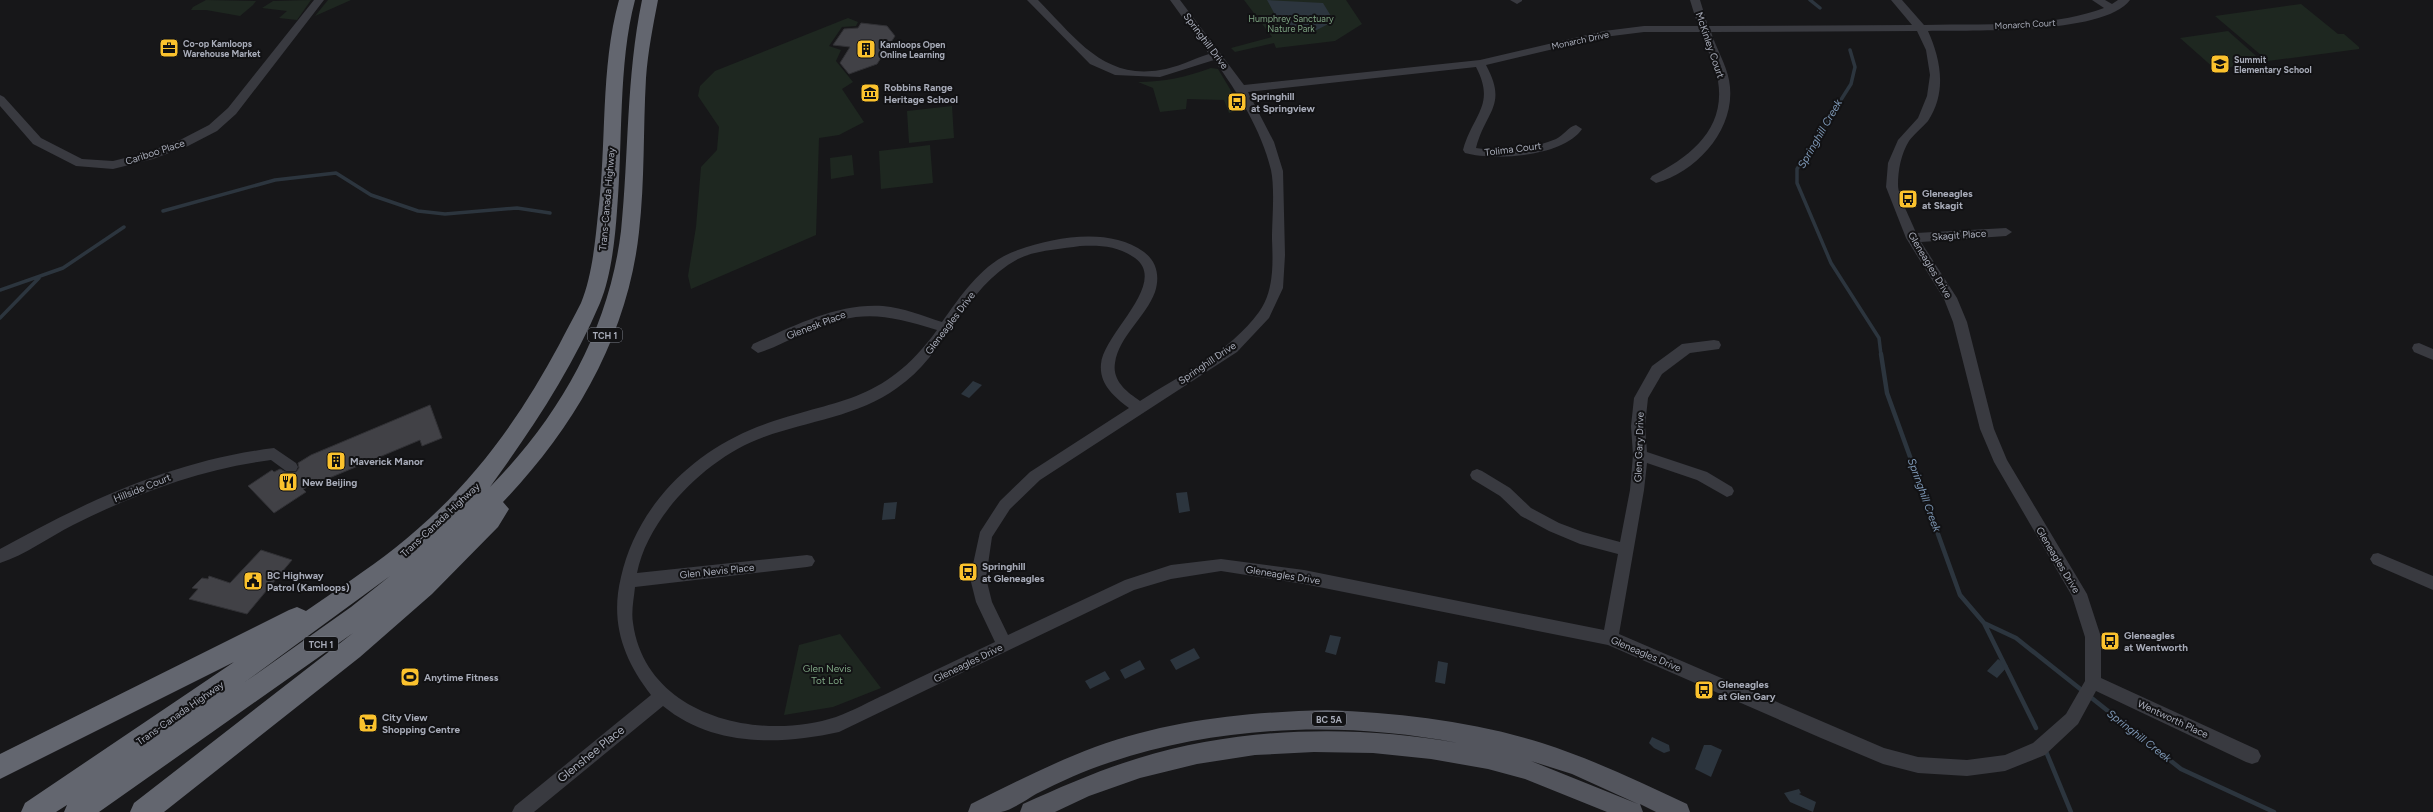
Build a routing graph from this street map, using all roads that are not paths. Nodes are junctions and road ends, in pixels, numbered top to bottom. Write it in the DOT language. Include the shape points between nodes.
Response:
graph roads {
  1 [pos="319,0"];
  2 [pos="628,0"];
  3 [pos="650,0"];
  4 [pos="1032,0"];
  5 [pos="1175,0"];
  6 [pos="1695,0"];
  7 [pos="1896,0"];
  8 [pos="2097,0"];
  9 [pos="2125,0"];
  10 [pos="2113,8"];
  11 [pos="1921,28"];
  12 [pos="1704,29"];
  13 [pos="1217,55"];
  14 [pos="1480,63"];
  15 [pos="1241,89"];
  16 [pos="0,99"];
  17 [pos="1576,129"];
  18 [pos="1656,179"];
  19 [pos="2006,232"];
  20 [pos="1912,238"];
  21 [pos="946,328"];
  22 [pos="1714,345"];
  23 [pos="758,348"];
  24 [pos="2419,348"];
  25 [pos="2433,355"];
  26 [pos="1138,408"];
  27 [pos="540,446"];
  28 [pos="1640,455"];
  29 [pos="291,467"];
  30 [pos="1477,475"];
  31 [pos="1727,490"];
  32 [pos="1625,550"];
  33 [pos="404,554"];
  34 [pos="0,557"];
  35 [pos="2378,559"];
  36 [pos="807,561"];
  37 [pos="627,581"];
  38 [pos="2433,582"];
  39 [pos="1610,638"];
  40 [pos="1005,645"];
  41 [pos="2093,682"];
  42 [pos="662,696"];
  43 [pos="43,744"];
  44 [pos="2252,756"];
  45 [pos="0,763"];
  46 [pos="0,767"];
  47 [pos="34,812"];
  48 [pos="77,812"];
  49 [pos="143,812"];
  50 [pos="521,812"];
  51 [pos="979,812"];
  52 [pos="1031,812"];
  53 [pos="1632,812"];
  54 [pos="1679,812"];
  1 -- 16 [label="street, Cariboo Place" via="232,111 213,128 184,143 149,156 112,165 80,163 37,141"];
  2 -- 33 [label="highway, Trans-Canada Highway / TCH 1" via="622,18 618,53 608,211 602,257 591,302 541,398 485,477"];
  3 -- 27 [label="highway, Trans-Canada Highway / TCH 1" via="639,51 632,209 616,305 598,354 570,403"];
  4 -- 13 [label="street" via="1094,62 1119,73 1160,74"];
  5 -- 13 [label="street, Springhill Drive"];
  6 -- 12 [label="street, McKinley Court"];
  7 -- 11 [label="street, Gleneagles Drive"];
  8 -- 10 [label="street"];
  9 -- 10 [label="street, Monarch Court"];
  10 -- 11 [label="street, Monarch Court" via="2084,19 2052,23"];
  11 -- 12 [label="street, Monarch Drive"];
  11 -- 20 [label="street, Gleneagles Drive" via="1932,50 1936,75 1933,96 1922,119 1904,140 1894,163 1892,187"];
  12 -- 14 [label="street, Monarch Drive" via="1644,29 1604,34"];
  12 -- 18 [label="street, McKinley Court" via="1724,80 1725,101 1719,126 1700,151 1679,169"];
  13 -- 15 [label="street, Springhill Drive"];
  14 -- 15 [label="street, Monarch Drive"];
  14 -- 17 [label="street, Tolima Court" via="1490,79 1493,96 1469,150 1480,154 1534,148 1561,142"];
  15 -- 26 [label="street, Springhill Drive" via="1268,142 1277,171 1277,288 1264,315 1232,348"];
  19 -- 20 [label="street, Skagit Place"];
  20 -- 41 [label="street, Gleneagles Drive" via="1930,264 1960,322 1987,429 2001,462 2079,594 2093,637"];
  21 -- 23 [label="street, Glenesk Place" via="885,311 861,310 843,312"];
  21 -- 26 [label="street, Gleneagles Drive" via="987,274 1015,256 1049,247 1087,242 1129,248 1150,266 1152,280 1146,298 1109,356 1106,370 1110,382"];
  21 -- 37 [label="street, Gleneagles Drive" via="925,357 893,384 859,402 752,435 710,461 669,495 643,530"];
  22 -- 28 [label="street, Glen Gary Drive" via="1687,348 1657,370 1641,398 1638,426"];
  24 -- 25 [label="street"];
  26 -- 40 [label="street, Springhill Drive" via="1035,476 1005,505 985,536 978,578 984,602"];
  27 -- 48 [label="highway, Trans-Canada Highway / TCH 1" via="484,507 409,575 368,608 333,635"];
  27 -- 49 [label="highway" via="490,520 424,587 351,649"];
  28 -- 31 [label="street" via="1696,474"];
  28 -- 32 [label="street, Glen Gary Drive" via="1637,490"];
  29 -- 34 [label="street, Hillside Court" via="274,454 205,465 154,481 69,518"];
  30 -- 32 [label="street" via="1505,492 1526,512 1554,528"];
  32 -- 39 [label="street, Glen Gary Drive"];
  33 -- 43 [label="highway" via="262,636"];
  33 -- 47 [label="highway, Trans-Canada Highway / TCH 1" via="185,711"];
  35 -- 38 [label="street"];
  36 -- 37 [label="street, Glen Nevis Place"];
  37 -- 42 [label="street, Gleneagles Drive" via="625,625 639,663"];
  39 -- 40 [label="street, Gleneagles Drive" via="1304,577 1221,565 1171,572 1130,585"];
  39 -- 41 [label="street, Gleneagles Drive" via="1834,736 1883,756 1918,765 1967,768 2005,763 2039,749 2072,719"];
  40 -- 42 [label="street, Gleneagles Drive" via="839,724 791,734 766,734 716,725"];
  41 -- 44 [label="street, Wentworth Place"];
  42 -- 50 [label="street, Glenshee Place"];
  43 -- 45 [label="highway"];
  43 -- 46 [label="highway"];
  51 -- 54 [label="main road, BC 5A" via="1044,779 1112,751 1178,733 1275,720 1324,718 1388,721 1440,728 1494,740 1582,769"];
  52 -- 53 [label="main road" via="1053,800 1119,775 1185,757 1270,743 1336,742 1437,748 1490,759 1542,775"];
}
